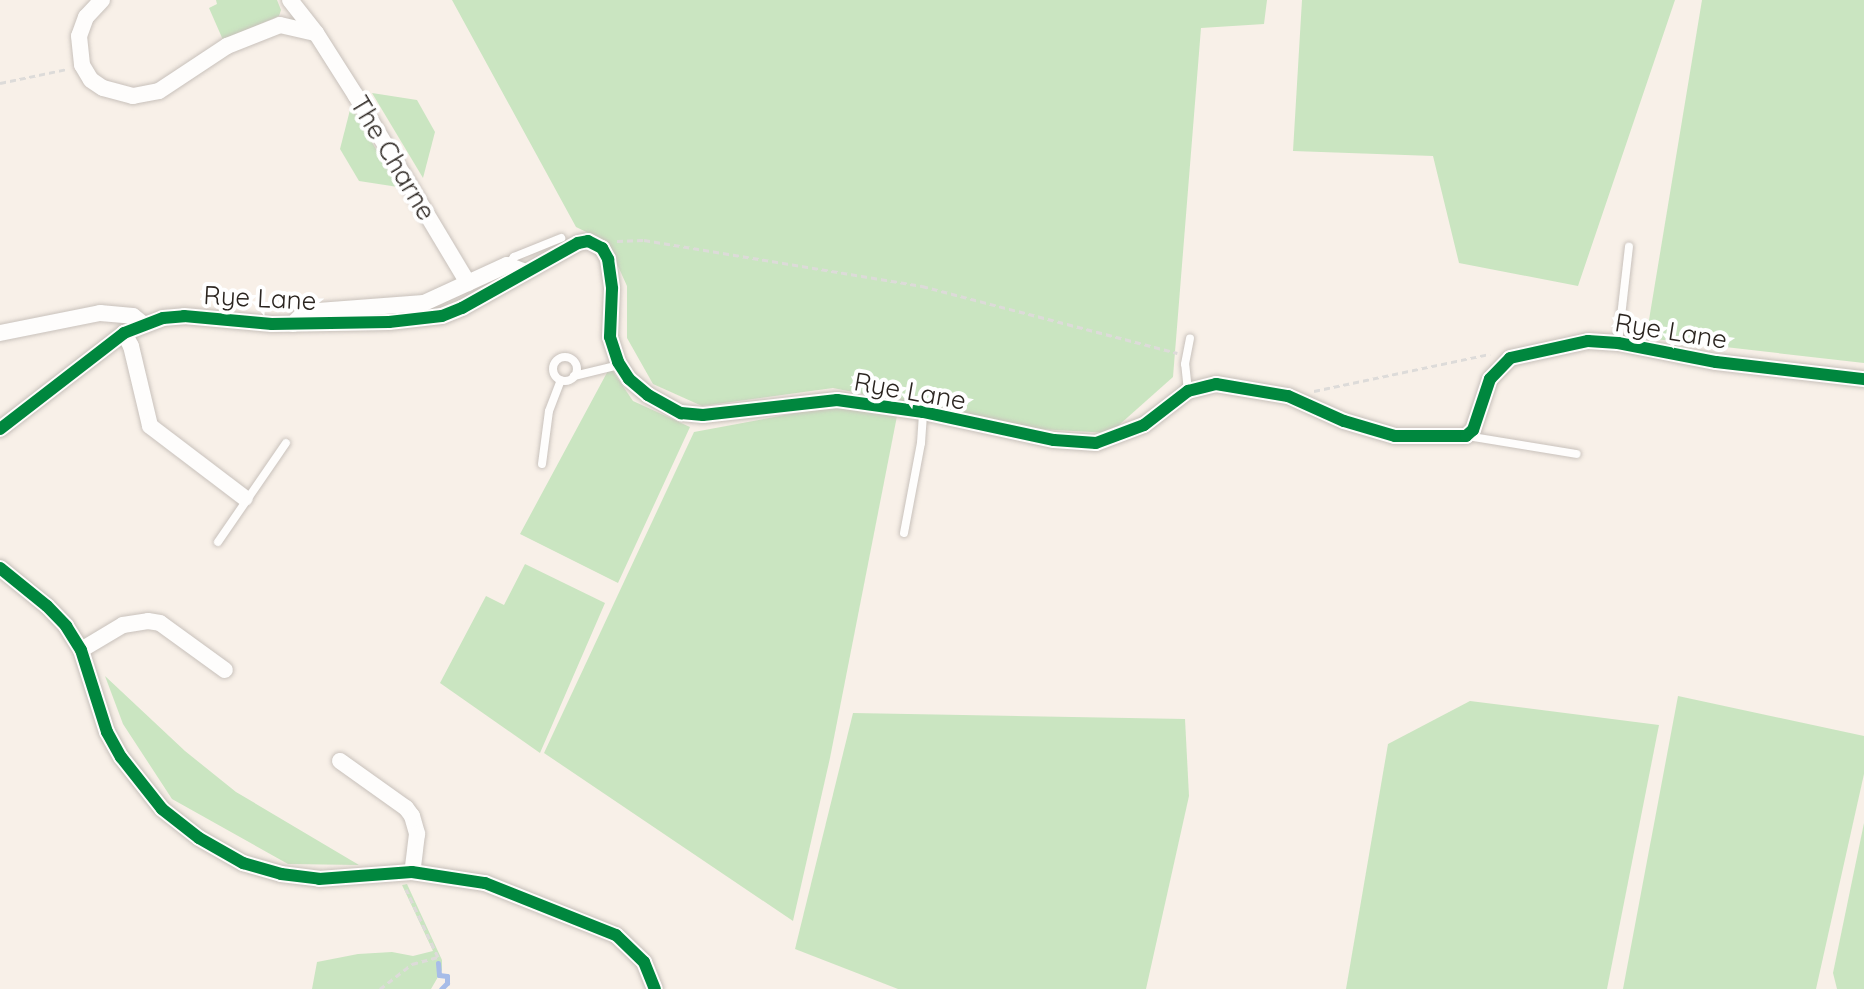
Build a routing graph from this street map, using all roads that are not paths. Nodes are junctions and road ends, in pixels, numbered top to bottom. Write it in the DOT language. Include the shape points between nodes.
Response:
graph roads {
  1 [pos="102,0"];
  2 [pos="290,0"];
  3 [pos="316,33"];
  4 [pos="561,238"];
  5 [pos="1629,247"];
  6 [pos="507,265"];
  7 [pos="525,272"];
  8 [pos="468,283"];
  9 [pos="293,324"];
  10 [pos="144,325"];
  11 [pos="0,333"];
  12 [pos="124,333"];
  13 [pos="1190,338"];
  14 [pos="1618,343"];
  15 [pos="619,365"];
  16 [pos="574,376"];
  17 [pos="1864,379"];
  18 [pos="561,380"];
  19 [pos="1188,391"];
  20 [pos="923,412"];
  21 [pos="1,422"];
  22 [pos="1466,436"];
  23 [pos="286,443"];
  24 [pos="1577,454"];
  25 [pos="542,464"];
  26 [pos="245,498"];
  27 [pos="904,533"];
  28 [pos="218,542"];
  29 [pos="0,568"];
  30 [pos="81,650"];
  31 [pos="225,670"];
  32 [pos="340,761"];
  33 [pos="405,871"];
  34 [pos="655,989"];
  1 -- 3 [label="street" via="86,17 79,36 82,65 91,80 120,94 159,91 227,46 280,25"];
  2 -- 3 [label="street, The Charne"];
  3 -- 8 [label="street, The Charne"];
  4 -- 6 [label="lane" via="514,257"];
  5 -- 14 [label="lane"];
  6 -- 7 [label="street"];
  6 -- 8 [label="street"];
  7 -- 9 [label="street, Rye Lane" via="442,316"];
  7 -- 15 [label="street, Rye Lane" via="578,243 597,245 608,259 612,279 610,337"];
  8 -- 9 [label="street" via="424,303 305,312"];
  9 -- 10 [label="street, Rye Lane" via="184,316"];
  10 -- 11 [label="street" via="133,316 100,313"];
  10 -- 12 [label="street, Rye Lane"];
  12 -- 21 [label="street, Rye Lane"];
  12 -- 26 [label="street" via="150,426"];
  13 -- 19 [label="lane" via="1185,364"];
  14 -- 17 [label="street, Rye Lane" via="1716,362"];
  14 -- 22 [label="street, Rye Lane" via="1575,343 1510,358 1490,379 1473,430"];
  15 -- 16 [label="lane"];
  15 -- 20 [label="street, Rye Lane" via="648,395 681,413 837,400"];
  16 -- 18 [label="lane"];
  16 -- 18 [label="lane" via="574,361 563,357 553,368"];
  18 -- 25 [label="lane" via="549,411"];
  19 -- 20 [label="street, Rye Lane" via="1144,425 1096,443 1017,434"];
  19 -- 22 [label="street" via="1216,384 1288,396 1395,436"];
  20 -- 27 [label="lane"];
  22 -- 24 [label="lane"];
  23 -- 26 [label="lane"];
  26 -- 28 [label="lane"];
  29 -- 30 [label="street" via="47,606"];
  30 -- 31 [label="street" via="123,625 148,621 160,623"];
  30 -- 33 [label="street" via="107,732 121,757 162,809 199,838 243,863 281,874 319,879"];
  32 -- 33 [label="street" via="412,816 417,834"];
  33 -- 34 [label="street" via="485,883 616,935 644,962"];
}
